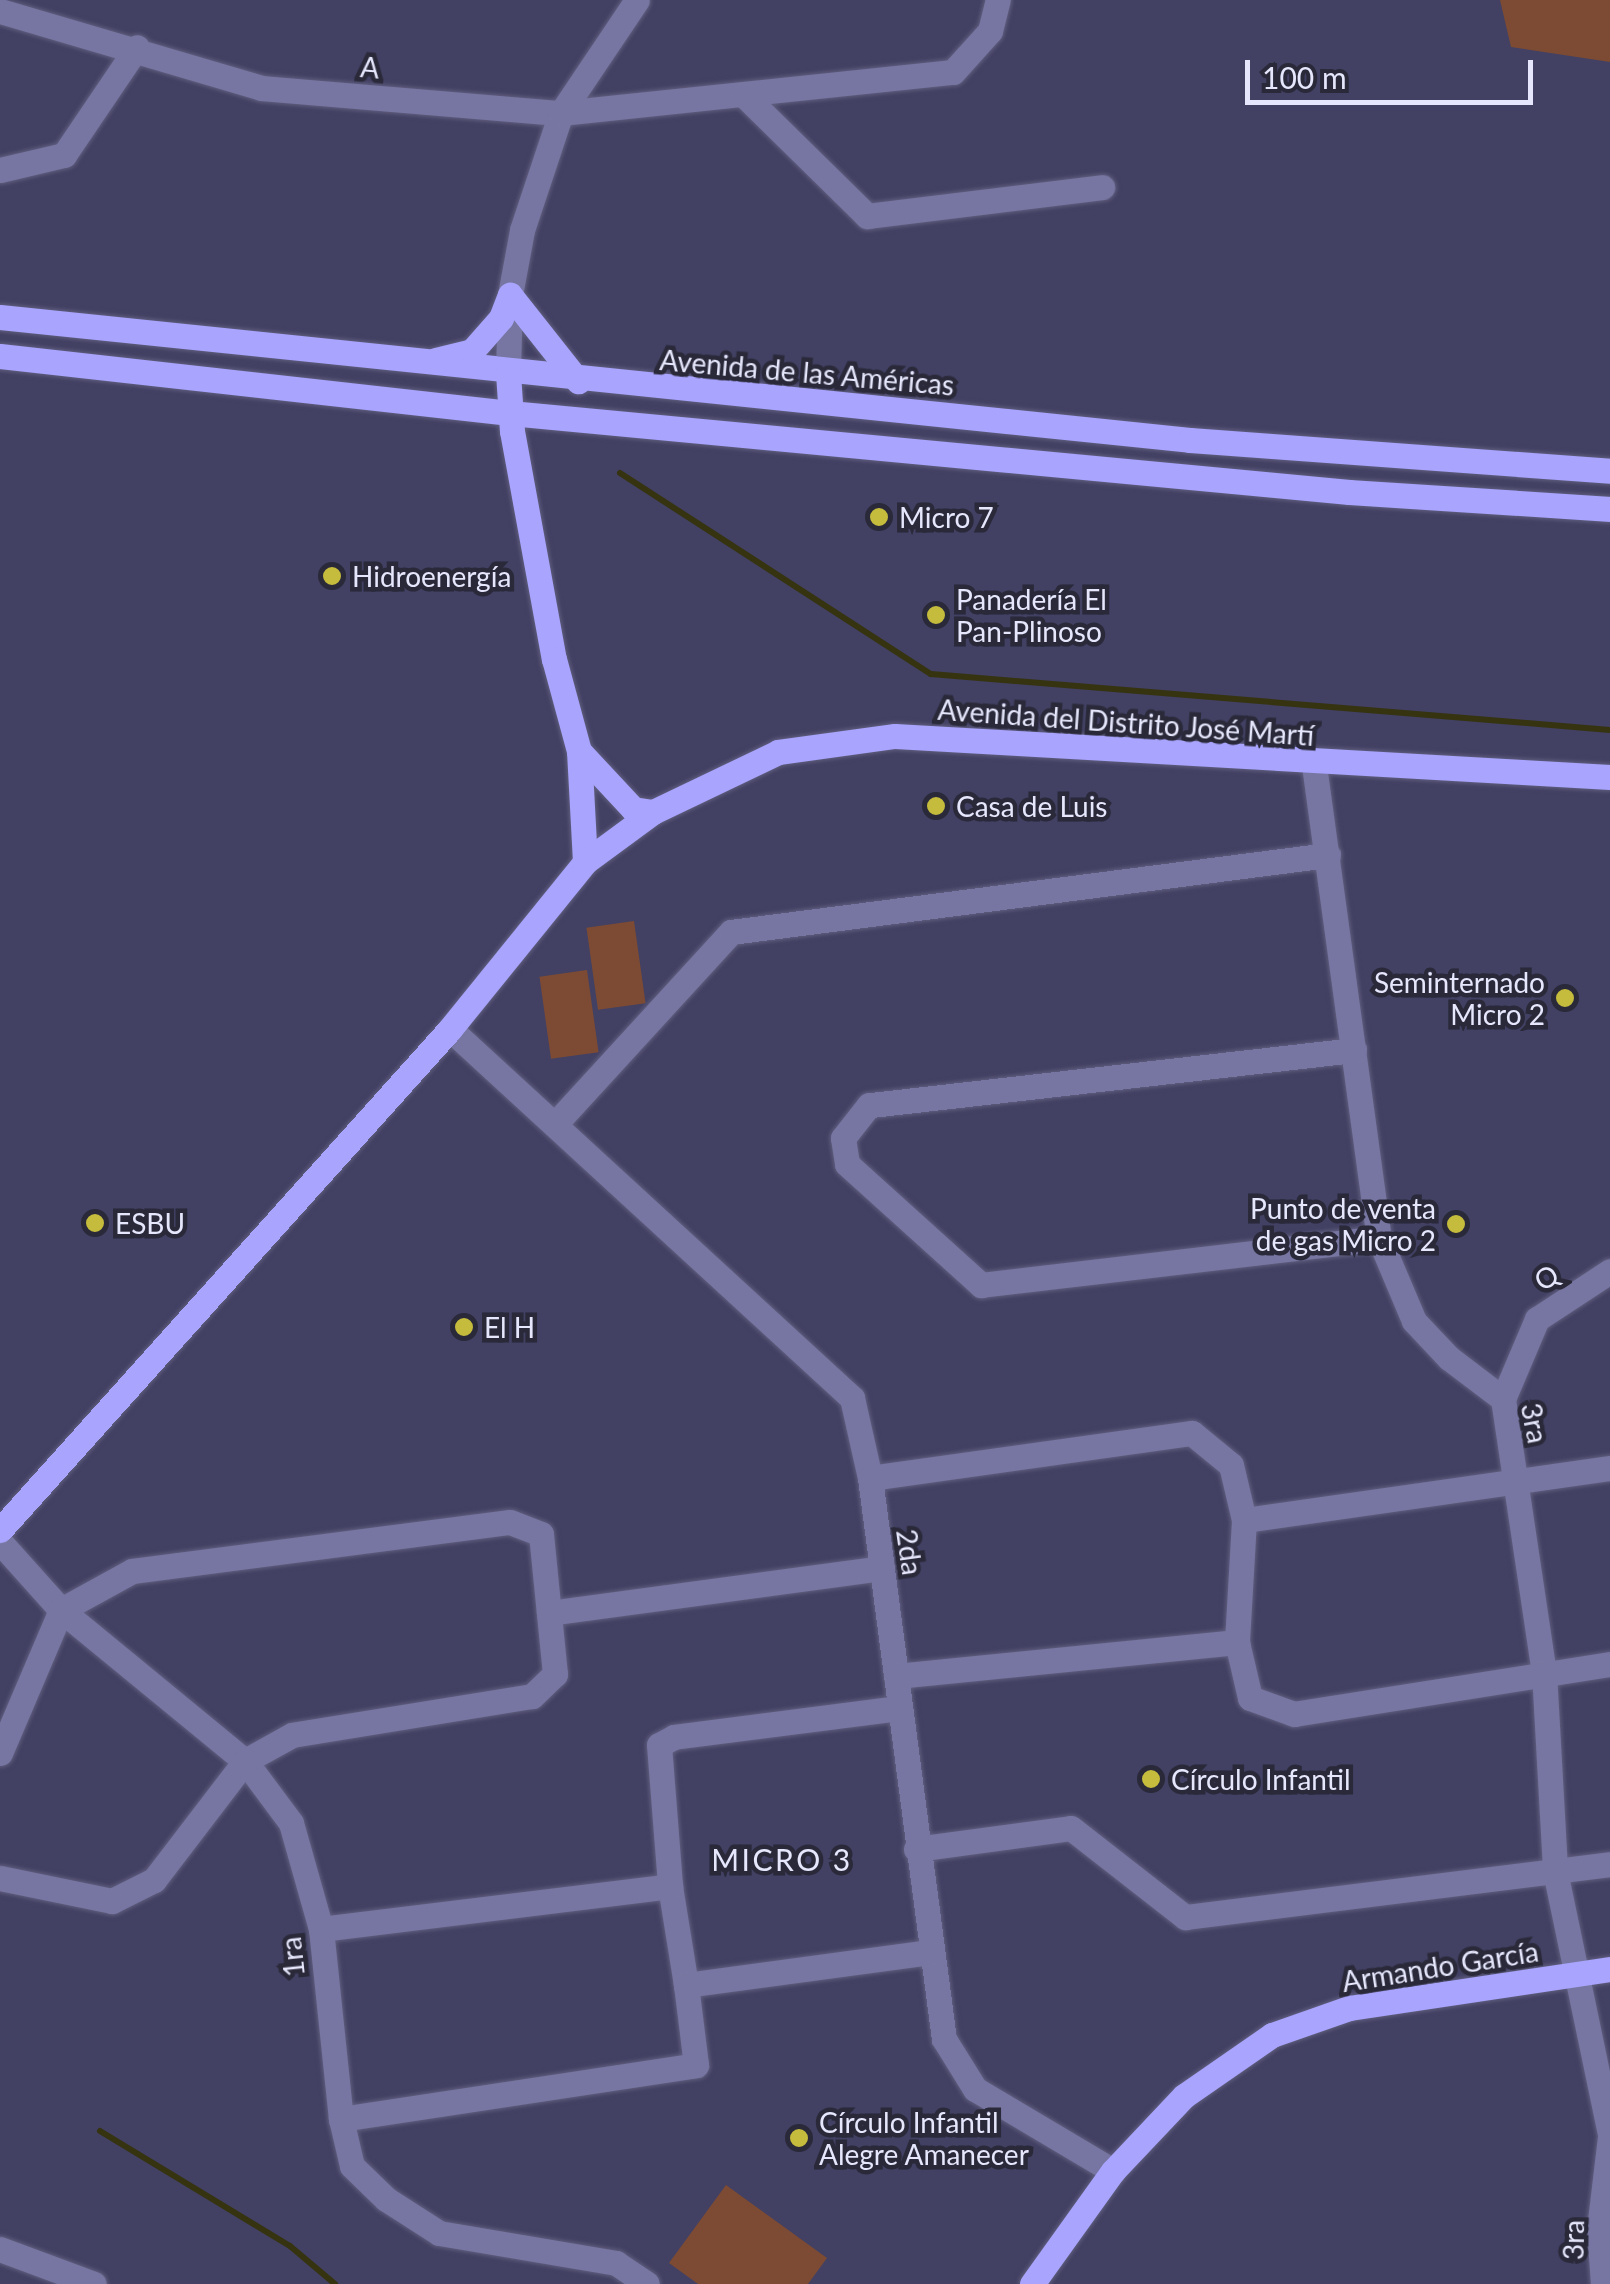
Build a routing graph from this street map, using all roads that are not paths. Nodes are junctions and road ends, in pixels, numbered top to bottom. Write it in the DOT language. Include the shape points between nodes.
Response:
graph roads {
  1 [pos="637,0"];
  2 [pos="998,0"];
  3 [pos="0,11"];
  4 [pos="137,47"];
  5 [pos="744,95"];
  6 [pos="561,113"];
  7 [pos="0,170"];
  8 [pos="1102,187"];
  9 [pos="510,295"];
  10 [pos="0,317"];
  11 [pos="0,356"];
  12 [pos="419,364"];
  13 [pos="508,373"];
  14 [pos="578,382"];
  15 [pos="510,412"];
  16 [pos="1610,471"];
  17 [pos="1610,509"];
  18 [pos="579,751"];
  19 [pos="1314,765"];
  20 [pos="1610,777"];
  21 [pos="654,812"];
  22 [pos="1328,855"];
  23 [pos="585,862"];
  24 [pos="450,1028"];
  25 [pos="1354,1050"];
  26 [pos="556,1122"];
  27 [pos="1380,1238"];
  28 [pos="1610,1271"];
  29 [pos="1503,1398"];
  30 [pos="1610,1468"];
  31 [pos="870,1478"];
  32 [pos="1515,1480"];
  33 [pos="1244,1520"];
  34 [pos="0,1530"];
  35 [pos="0,1542"];
  36 [pos="882,1568"];
  37 [pos="61,1610"];
  38 [pos="549,1613"];
  39 [pos="1237,1642"];
  40 [pos="1610,1664"];
  41 [pos="1544,1672"];
  42 [pos="896,1676"];
  43 [pos="8,1706"];
  44 [pos="898,1708"];
  45 [pos="0,1753"];
  46 [pos="245,1761"];
  47 [pos="916,1849"];
  48 [pos="1610,1864"];
  49 [pos="1555,1871"];
  50 [pos="0,1878"];
  51 [pos="670,1886"];
  52 [pos="321,1930"];
  53 [pos="928,1952"];
  54 [pos="1610,1969"];
  55 [pos="1574,1975"];
  56 [pos="686,1985"];
  57 [pos="341,2120"];
  58 [pos="1610,2136"];
  59 [pos="1113,2171"];
  60 [pos="1609,2184"];
  61 [pos="0,2249"];
  62 [pos="94,2284"];
  63 [pos="646,2284"];
  64 [pos="1032,2284"];
  65 [pos="1603,2284"];
  1 -- 6 [label="street"];
  2 -- 5 [label="street, A" via="990,31 953,72"];
  3 -- 4 [label="street, A"];
  4 -- 6 [label="street, A" via="261,88"];
  4 -- 7 [label="street" via="64,156"];
  5 -- 6 [label="street, A"];
  5 -- 8 [label="street" via="867,216"];
  6 -- 9 [label="street" via="522,230"];
  9 -- 12 [label="main road" via="501,318 472,351"];
  9 -- 13 [label="street"];
  9 -- 14 [label="main road"];
  10 -- 12 [label="main road, Avenida de las Américas"];
  11 -- 15 [label="main road"];
  12 -- 13 [label="main road, Avenida de las Américas"];
  13 -- 14 [label="main road, Avenida de las Américas"];
  13 -- 15 [label="main road"];
  14 -- 16 [label="main road, Avenida de las Américas" via="1190,440"];
  15 -- 17 [label="main road" via="1348,492"];
  15 -- 18 [label="main road" via="554,659"];
  18 -- 21 [label="main road" via="633,809"];
  18 -- 23 [label="main road"];
  19 -- 20 [label="main road, Avenida del Distrito José Martí"];
  19 -- 21 [label="main road, Avenida del Distrito José Martí" via="894,736 778,752"];
  19 -- 22 [label="street, 3ra"];
  21 -- 23 [label="main road, Avenida del Distrito José Martí"];
  22 -- 25 [label="street, 3ra"];
  22 -- 26 [label="street" via="731,932"];
  23 -- 24 [label="main road, Avenida del Distrito José Martí"];
  24 -- 26 [label="street, 2da"];
  24 -- 34 [label="main road, Avenida del Distrito José Martí"];
  25 -- 27 [label="street, 3ra"];
  25 -- 27 [label="street" via="868,1105 843,1138 848,1164 981,1285"];
  26 -- 31 [label="street, 2da" via="852,1398"];
  27 -- 29 [label="street, 3ra" via="1414,1321 1449,1358"];
  28 -- 29 [label="street, Q" via="1537,1318"];
  29 -- 32 [label="street, 3ra"];
  30 -- 32 [label="street"];
  31 -- 33 [label="street" via="1192,1432 1232,1465"];
  31 -- 36 [label="street, 2da"];
  32 -- 33 [label="street"];
  32 -- 41 [label="street, 3ra"];
  33 -- 39 [label="street"];
  35 -- 37 [label="street, 1ra"];
  36 -- 38 [label="street"];
  36 -- 42 [label="street, 2da"];
  37 -- 38 [label="street" via="132,1571 510,1522 541,1534"];
  37 -- 43 [label="street"];
  37 -- 46 [label="street, 1ra"];
  38 -- 46 [label="street" via="555,1674 532,1696 292,1735"];
  39 -- 41 [label="street" via="1250,1698 1294,1714"];
  39 -- 42 [label="street"];
  40 -- 41 [label="street"];
  41 -- 49 [label="street, 3ra"];
  42 -- 44 [label="street, 2da"];
  43 -- 45 [label="street"];
  44 -- 47 [label="street, 2da"];
  44 -- 51 [label="street" via="674,1737 659,1745"];
  46 -- 50 [label="street" via="154,1880 112,1901"];
  46 -- 52 [label="street, 1ra" via="291,1823"];
  47 -- 49 [label="street" via="1071,1828 1184,1917"];
  47 -- 53 [label="street, 2da"];
  48 -- 49 [label="street"];
  49 -- 55 [label="street, 3ra"];
  51 -- 52 [label="street"];
  51 -- 56 [label="street"];
  52 -- 57 [label="street, 1ra"];
  53 -- 56 [label="street"];
  53 -- 59 [label="street, 2da" via="944,2039 975,2089"];
  54 -- 55 [label="main road, Armando García"];
  55 -- 58 [label="street, 3ra"];
  55 -- 59 [label="main road, Armando García" via="1349,2008 1272,2035 1184,2096"];
  56 -- 57 [label="street" via="696,2064"];
  57 -- 63 [label="street, 1ra" via="352,2166 440,2233 616,2263"];
  58 -- 60 [label="street, 3ra"];
  59 -- 64 [label="main road, Armando García"];
  60 -- 65 [label="street, 3ra" via="1598,2229"];
  61 -- 62 [label="street"];
}
